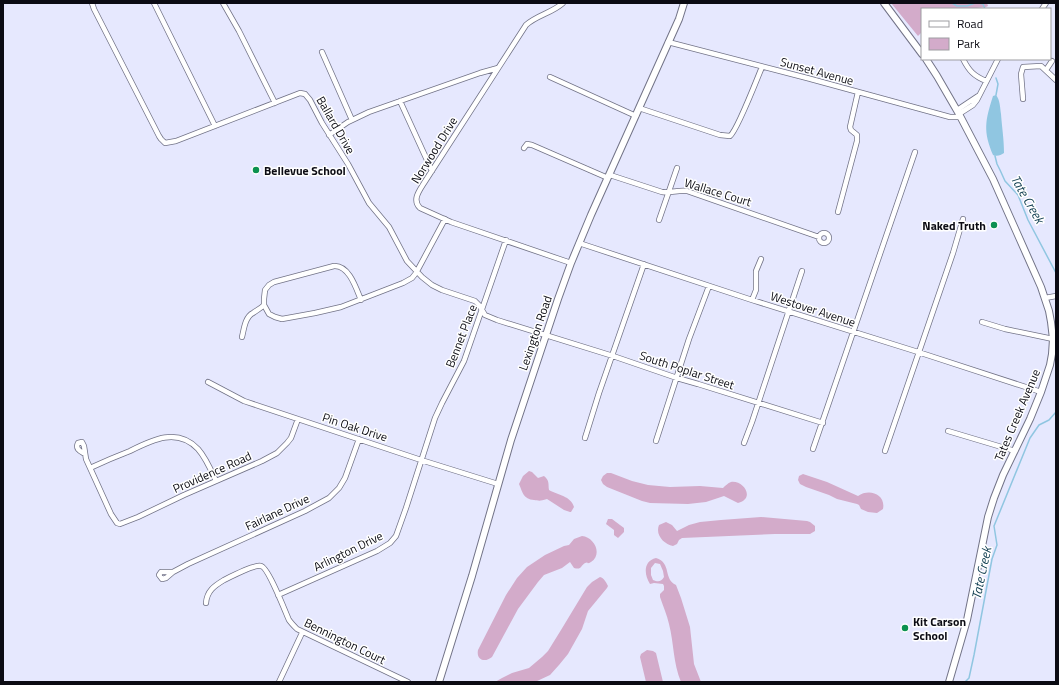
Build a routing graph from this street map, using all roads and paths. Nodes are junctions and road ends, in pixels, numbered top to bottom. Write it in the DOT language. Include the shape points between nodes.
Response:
graph roads {
  1 [pos="92,3"];
  2 [pos="154,3"];
  3 [pos="223,3"];
  4 [pos="563,3"];
  5 [pos="684,3"];
  6 [pos="884,3"];
  7 [pos="668,42"];
  8 [pos="322,52"];
  9 [pos="921,53"];
  10 [pos="927,60"];
  11 [pos="964,60"];
  12 [pos="997,60"];
  13 [pos="1053,62"];
  14 [pos="762,67"];
  15 [pos="498,68"];
  16 [pos="1046,70"];
  17 [pos="550,77"];
  18 [pos="1056,80"];
  19 [pos="986,81"];
  20 [pos="858,92"];
  21 [pos="1023,99"];
  22 [pos="400,101"];
  23 [pos="275,103"];
  24 [pos="639,108"];
  25 [pos="959,114"];
  26 [pos="636,116"];
  27 [pos="352,120"];
  28 [pos="215,126"];
  29 [pos="329,136"];
  30 [pos="524,148"];
  31 [pos="915,152"];
  32 [pos="676,168"];
  33 [pos="432,171"];
  34 [pos="609,176"];
  35 [pos="668,192"];
  36 [pos="838,212"];
  37 [pos="445,219"];
  38 [pos="963,219"];
  39 [pos="659,220"];
  40 [pos="819,237"];
  41 [pos="506,240"];
  42 [pos="579,243"];
  43 [pos="761,259"];
  44 [pos="571,263"];
  45 [pos="644,264"];
  46 [pos="417,271"];
  47 [pos="802,271"];
  48 [pos="708,286"];
  49 [pos="1056,296"];
  50 [pos="1045,298"];
  51 [pos="361,300"];
  52 [pos="752,300"];
  53 [pos="264,305"];
  54 [pos="482,310"];
  55 [pos="789,312"];
  56 [pos="982,322"];
  57 [pos="853,332"];
  58 [pos="546,335"];
  59 [pos="242,337"];
  60 [pos="1053,339"];
  61 [pos="918,352"];
  62 [pos="612,356"];
  63 [pos="677,378"];
  64 [pos="208,382"];
  65 [pos="1041,392"];
  66 [pos="758,403"];
  67 [pos="298,419"];
  68 [pos="822,423"];
  69 [pos="948,431"];
  70 [pos="585,438"];
  71 [pos="359,439"];
  72 [pos="656,441"];
  73 [pos="744,442"];
  74 [pos="813,449"];
  75 [pos="885,451"];
  76 [pos="1015,451"];
  77 [pos="84,454"];
  78 [pos="421,460"];
  79 [pos="90,468"];
  80 [pos="216,481"];
  81 [pos="498,484"];
  82 [pos="173,572"];
  83 [pos="278,595"];
  84 [pos="206,603"];
  85 [pos="302,632"];
  86 [pos="279,682"];
  87 [pos="408,682"];
  88 [pos="439,682"];
  89 [pos="949,682"];
  1 -- 28 [label="street, Ballard Drive" via="158,136 165,143"];
  2 -- 28 [label="street"];
  3 -- 23 [label="street"];
  4 -- 15 [label="street, Norwood Drive" via="526,25"];
  5 -- 7 [label="main road, Lexington Road"];
  6 -- 9 [label="main road"];
  7 -- 14 [label="street, Sunset Avenue"];
  7 -- 24 [label="main road, Lexington Road"];
  8 -- 27 [label="street"];
  10 -- 25 [label="main road, Tates Creek Avenue"];
  11 -- 19 [label="street" via="973,74"];
  12 -- 19 [label="street"];
  13 -- 16 [label="street"];
  14 -- 20 [label="street, Sunset Avenue"];
  14 -- 24 [label="street" via="737,126 730,136"];
  15 -- 22 [label="street"];
  15 -- 33 [label="street, Norwood Drive"];
  16 -- 18 [label="street"];
  16 -- 21 [label="street" via="1041,66 1023,67"];
  17 -- 26 [label="street"];
  19 -- 25 [label="street" via="973,105"];
  20 -- 25 [label="street, Sunset Avenue" via="950,117"];
  20 -- 36 [label="street" via="850,126 857,141"];
  22 -- 27 [label="street"];
  22 -- 33 [label="street"];
  23 -- 28 [label="street, Ballard Drive"];
  23 -- 29 [label="street, Ballard Drive" via="305,94"];
  24 -- 26 [label="main road, Lexington Road"];
  25 -- 50 [label="main road, Tates Creek Avenue" via="993,179"];
  26 -- 34 [label="main road, Lexington Road"];
  27 -- 29 [label="street"];
  29 -- 46 [label="street, Ballard Drive" via="369,203 389,227 404,258"];
  30 -- 34 [label="street, Wallace Court" via="527,144"];
  31 -- 57 [label="street"];
  32 -- 35 [label="street"];
  33 -- 37 [label="street, Norwood Drive" via="417,195 416,203 420,208"];
  34 -- 35 [label="street, Wallace Court"];
  34 -- 42 [label="main road, Lexington Road"];
  35 -- 39 [label="street"];
  35 -- 40 [label="street, Wallace Court" via="687,191"];
  37 -- 41 [label="street, Norwood Drive"];
  37 -- 46 [label="street"];
  38 -- 61 [label="street"];
  41 -- 44 [label="street, Norwood Drive"];
  41 -- 54 [label="street, Bennet Place"];
  42 -- 44 [label="main road, Lexington Road"];
  42 -- 45 [label="street, Westover Avenue"];
  43 -- 52 [label="street" via="756,272 756,290"];
  44 -- 58 [label="main road, Lexington Road"];
  45 -- 48 [label="street, Westover Avenue"];
  45 -- 62 [label="street"];
  46 -- 51 [label="street" via="412,278 403,283"];
  46 -- 54 [label="street, Ballard Drive" via="432,285 475,302"];
  47 -- 55 [label="street"];
  48 -- 52 [label="street, Westover Avenue"];
  48 -- 63 [label="street"];
  49 -- 50 [label="street"];
  50 -- 60 [label="main road, Tates Creek Avenue"];
  51 -- 53 [label="street" via="315,314 282,319 269,314"];
  51 -- 53 [label="street" via="346,271 341,266 334,266 271,284 264,293"];
  52 -- 55 [label="street, Westover Avenue"];
  53 -- 59 [label="street" via="248,316"];
  54 -- 58 [label="street, South Poplar Street" via="487,316"];
  54 -- 78 [label="street, Bennet Place" via="464,361 435,418"];
  55 -- 57 [label="street, Westover Avenue"];
  55 -- 66 [label="street"];
  56 -- 60 [label="street"];
  57 -- 61 [label="street, Westover Avenue"];
  57 -- 68 [label="street"];
  58 -- 62 [label="street, South Poplar Street"];
  58 -- 81 [label="main road, Lexington Road"];
  60 -- 65 [label="main road, Tates Creek Avenue" via="1050,365"];
  61 -- 65 [label="street, Westover Avenue"];
  61 -- 75 [label="street"];
  62 -- 63 [label="street, South Poplar Street"];
  62 -- 70 [label="street"];
  63 -- 66 [label="street, South Poplar Street"];
  63 -- 72 [label="street"];
  64 -- 67 [label="street, Pin Oak Drive" via="244,401"];
  65 -- 76 [label="main road, Tates Creek Avenue"];
  66 -- 68 [label="street, South Poplar Street"];
  66 -- 73 [label="street"];
  67 -- 71 [label="street, Pin Oak Drive"];
  67 -- 80 [label="street, Providence Road" via="291,438 277,453"];
  68 -- 74 [label="street"];
  69 -- 76 [label="street"];
  71 -- 78 [label="street, Pin Oak Drive"];
  71 -- 82 [label="street, Fairlane Drive" via="345,478 329,498"];
  76 -- 89 [label="main road, Tates Creek Avenue" via="998,486 988,516 967,620"];
  77 -- 79 [label="street"];
  78 -- 81 [label="street, Pin Oak Drive"];
  78 -- 83 [label="street, Arlington Drive" via="394,540 377,551"];
  79 -- 80 [label="street" via="148,442 164,437 175,437 190,442 198,449"];
  79 -- 80 [label="street, Providence Road" via="117,524 123,524"];
  81 -- 88 [label="main road, Lexington Road"];
  83 -- 84 [label="street, Bennington Court" via="266,569 260,565 214,586 208,594"];
  83 -- 85 [label="street, Bennington Court" via="291,623"];
  85 -- 86 [label="street"];
  85 -- 87 [label="street, Bennington Court"];
}
